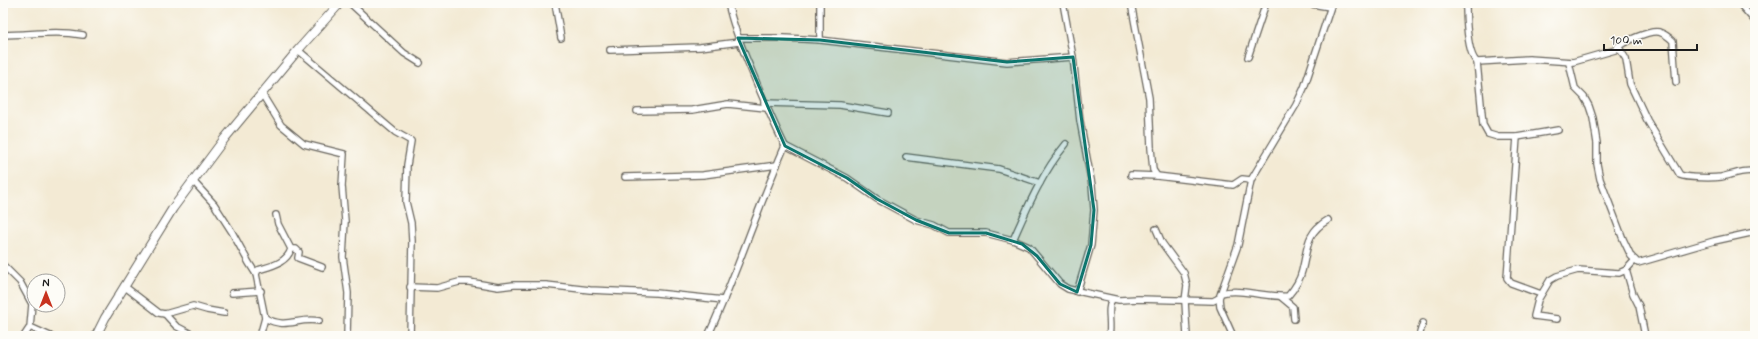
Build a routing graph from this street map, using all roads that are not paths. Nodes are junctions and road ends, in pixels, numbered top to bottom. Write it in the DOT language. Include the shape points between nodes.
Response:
graph roads {
  1 [pos="340,3"];
  2 [pos="350,3"];
  3 [pos="555,3"];
  4 [pos="728,3"];
  5 [pos="820,3"];
  6 [pos="1063,3"];
  7 [pos="1130,3"];
  8 [pos="1266,3"];
  9 [pos="1306,3"];
  10 [pos="1466,3"];
  11 [pos="1739,3"];
  12 [pos="1331,5"];
  13 [pos="1755,21"];
  14 [pos="3,35"];
  15 [pos="83,35"];
  16 [pos="561,38"];
  17 [pos="739,40"];
  18 [pos="820,40"];
  19 [pos="1618,46"];
  20 [pos="298,50"];
  21 [pos="610,50"];
  22 [pos="1073,57"];
  23 [pos="1248,57"];
  24 [pos="1477,62"];
  25 [pos="420,63"];
  26 [pos="1569,63"];
  27 [pos="1676,82"];
  28 [pos="262,94"];
  29 [pos="765,105"];
  30 [pos="637,111"];
  31 [pos="888,114"];
  32 [pos="1558,130"];
  33 [pos="1517,137"];
  34 [pos="1066,144"];
  35 [pos="785,146"];
  36 [pos="906,157"];
  37 [pos="777,164"];
  38 [pos="1755,172"];
  39 [pos="1131,176"];
  40 [pos="1157,176"];
  41 [pos="625,177"];
  42 [pos="1251,180"];
  43 [pos="193,181"];
  44 [pos="1040,183"];
  45 [pos="276,215"];
  46 [pos="1328,220"];
  47 [pos="1156,229"];
  48 [pos="1755,232"];
  49 [pos="1013,240"];
  50 [pos="291,249"];
  51 [pos="289,256"];
  52 [pos="298,258"];
  53 [pos="1635,260"];
  54 [pos="3,265"];
  55 [pos="322,267"];
  56 [pos="1626,270"];
  57 [pos="256,274"];
  58 [pos="124,286"];
  59 [pos="410,287"];
  60 [pos="261,291"];
  61 [pos="1077,292"];
  62 [pos="232,293"];
  63 [pos="1541,294"];
  64 [pos="1220,296"];
  65 [pos="1281,297"];
  66 [pos="1112,299"];
  67 [pos="724,300"];
  68 [pos="1185,301"];
  69 [pos="1213,301"];
  70 [pos="1220,307"];
  71 [pos="224,313"];
  72 [pos="165,314"];
  73 [pos="265,318"];
  74 [pos="1294,319"];
  75 [pos="1557,319"];
  76 [pos="319,321"];
  77 [pos="1423,323"];
  78 [pos="30,327"];
  79 [pos="24,336"];
  80 [pos="50,336"];
  81 [pos="96,336"];
  82 [pos="195,336"];
  83 [pos="260,336"];
  84 [pos="347,336"];
  85 [pos="410,336"];
  86 [pos="708,336"];
  87 [pos="1110,336"];
  88 [pos="1187,336"];
  89 [pos="1233,336"];
  90 [pos="1419,336"];
  91 [pos="1645,336"];
  1 -- 20 [label="street"];
  2 -- 25 [label="street" via="404,53"];
  3 -- 16 [label="street"];
  4 -- 17 [label="street" via="732,25"];
  5 -- 18 [label="street"];
  6 -- 22 [label="street"];
  7 -- 40 [label="street" via="1149,98 1151,148"];
  8 -- 23 [label="street"];
  9 -- 12 [label="street"];
  10 -- 24 [label="street" via="1471,49"];
  11 -- 13 [label="street"];
  12 -- 42 [label="street" via="1304,88"];
  14 -- 15 [label="street" via="52,32"];
  17 -- 18 [label="street"];
  17 -- 21 [label="street" via="711,46"];
  17 -- 29 [label="street"];
  18 -- 22 [label="street" via="1007,62"];
  19 -- 26 [label="street" via="1615,50"];
  19 -- 27 [label="street" via="1654,32 1669,37 1673,41"];
  19 -- 38 [label="street" via="1626,59 1630,84 1647,120 1680,176 1720,177 1740,172"];
  20 -- 28 [label="street"];
  20 -- 59 [label="street" via="395,132 411,141 407,165 406,202 412,235"];
  22 -- 61 [label="street" via="1094,210 1091,245"];
  24 -- 26 [label="street" via="1529,59"];
  24 -- 33 [label="street" via="1483,125 1488,134"];
  26 -- 53 [label="street" via="1575,88 1584,97 1593,118 1600,178 1623,239"];
  28 -- 43 [label="street"];
  28 -- 84 [label="street" via="281,125 304,144 344,154 342,186 346,221 343,257 348,293"];
  29 -- 30 [label="street" via="728,104 692,110"];
  29 -- 31 [label="street" via="840,105"];
  29 -- 35 [label="street"];
  32 -- 33 [label="street"];
  33 -- 63 [label="street" via="1507,278 1511,284"];
  34 -- 44 [label="street" via="1053,158"];
  35 -- 37 [label="street"];
  35 -- 49 [label="street" via="847,178 877,200 916,220 949,232 986,233"];
  36 -- 44 [label="street" via="999,169"];
  37 -- 41 [label="street" via="703,175"];
  37 -- 67 [label="street"];
  39 -- 40 [label="street"];
  40 -- 42 [label="street" via="1233,185 1242,179"];
  42 -- 64 [label="street" via="1238,245"];
  43 -- 57 [label="street" via="214,204"];
  43 -- 58 [label="street"];
  44 -- 49 [label="street"];
  45 -- 50 [label="street"];
  46 -- 65 [label="street" via="1309,238 1302,272 1288,296"];
  47 -- 68 [label="street" via="1162,244 1184,274 1187,285"];
  48 -- 53 [label="street" via="1643,262 1638,263"];
  49 -- 61 [label="street" via="1029,247 1060,284"];
  50 -- 51 [label="street"];
  50 -- 52 [label="street" via="296,249"];
  51 -- 52 [label="street"];
  51 -- 57 [label="street" via="258,270"];
  52 -- 55 [label="street"];
  53 -- 56 [label="street"];
  54 -- 78 [label="street" via="20,282 32,304"];
  56 -- 63 [label="street" via="1619,273 1578,270 1550,280"];
  56 -- 91 [label="street" via="1639,306"];
  57 -- 60 [label="street"];
  58 -- 72 [label="street" via="159,313"];
  58 -- 81 [label="street"];
  59 -- 67 [label="street" via="437,288 459,282 498,287 546,285"];
  59 -- 85 [label="street"];
  60 -- 62 [label="street"];
  60 -- 73 [label="street"];
  61 -- 66 [label="street"];
  63 -- 75 [label="street" via="1534,316"];
  64 -- 65 [label="street" via="1232,291"];
  64 -- 69 [label="street"];
  64 -- 70 [label="street"];
  65 -- 74 [label="street" via="1293,307"];
  66 -- 68 [label="street"];
  66 -- 87 [label="street" via="1108,307"];
  67 -- 86 [label="street"];
  68 -- 69 [label="street"];
  68 -- 88 [label="street"];
  69 -- 70 [label="street"];
  70 -- 89 [label="street"];
  71 -- 72 [label="street" via="193,306"];
  72 -- 82 [label="street" via="176,326"];
  73 -- 76 [label="street" via="277,324 303,320"];
  73 -- 83 [label="street"];
  77 -- 90 [label="street"];
  78 -- 79 [label="street"];
  78 -- 80 [label="street"];
}
